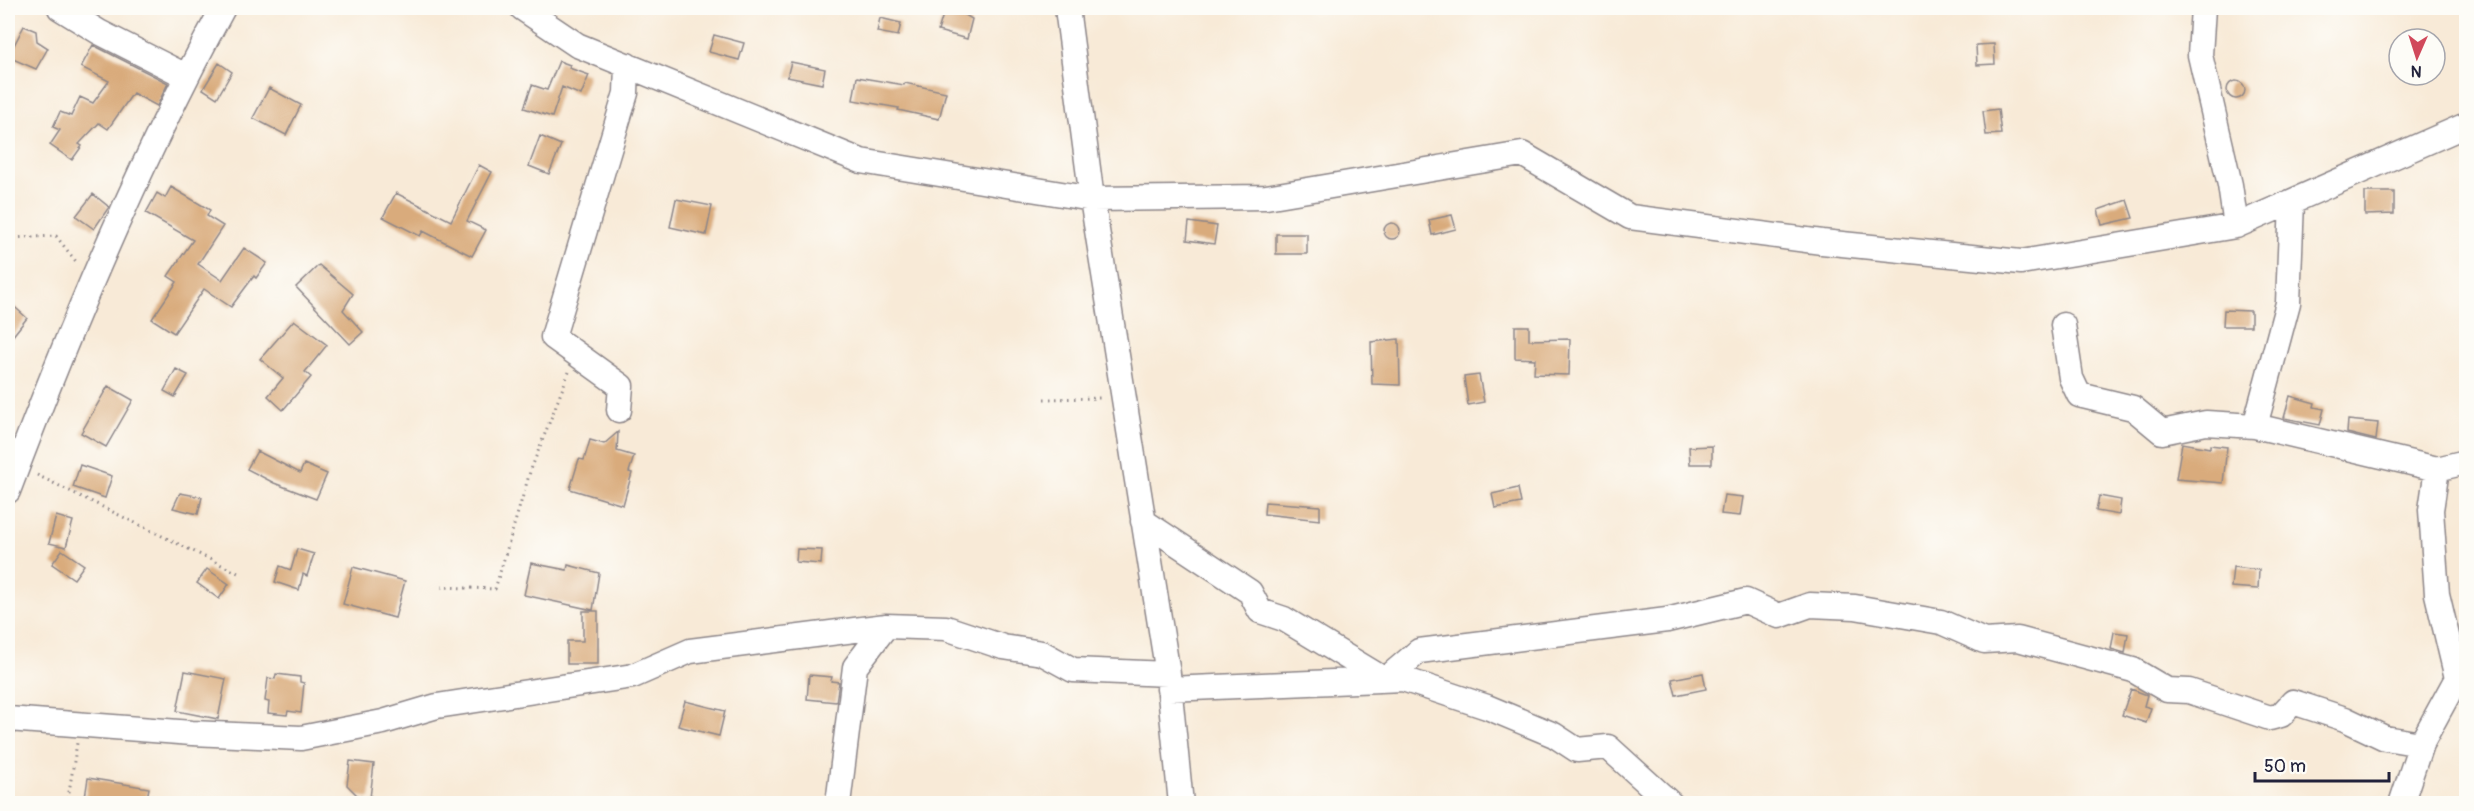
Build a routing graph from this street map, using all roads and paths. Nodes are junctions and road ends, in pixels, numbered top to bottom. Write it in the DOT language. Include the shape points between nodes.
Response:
graph roads {
  1 [pos="60,8"];
  2 [pos="223,8"];
  3 [pos="522,8"];
  4 [pos="1067,8"];
  5 [pos="2203,8"];
  6 [pos="627,65"];
  7 [pos="183,80"];
  8 [pos="2466,125"];
  9 [pos="1092,199"];
  10 [pos="2292,202"];
  11 [pos="2236,226"];
  12 [pos="8,238"];
  13 [pos="92,282"];
  14 [pos="2063,325"];
  15 [pos="576,353"];
  16 [pos="1124,397"];
  17 [pos="1044,399"];
  18 [pos="619,410"];
  19 [pos="2255,426"];
  20 [pos="2466,462"];
  21 [pos="17,466"];
  22 [pos="2437,469"];
  23 [pos="8,491"];
  24 [pos="1143,521"];
  25 [pos="240,574"];
  26 [pos="441,587"];
  27 [pos="886,626"];
  28 [pos="1385,680"];
  29 [pos="1169,682"];
  30 [pos="8,719"];
  31 [pos="81,724"];
  32 [pos="2421,744"];
  33 [pos="67,804"];
  34 [pos="838,804"];
  35 [pos="1181,804"];
  36 [pos="1671,804"];
  37 [pos="2401,804"];
  1 -- 7 [label="street" via="178,72"];
  2 -- 7 [label="street"];
  3 -- 6 [label="street" via="578,45"];
  4 -- 9 [label="street"];
  5 -- 11 [label="street" via="2200,55"];
  6 -- 9 [label="street" via="861,161"];
  6 -- 15 [label="street" via="626,93 553,338"];
  7 -- 13 [label="street"];
  8 -- 10 [label="street"];
  9 -- 11 [label="street" via="1266,197 1522,154 1630,216 1822,243 2021,262"];
  9 -- 16 [label="street"];
  10 -- 11 [label="street"];
  10 -- 19 [label="street" via="2288,303"];
  12 -- 13 [label="path" via="56,236"];
  13 -- 21 [label="street"];
  14 -- 19 [label="street" via="2071,378 2079,395 2133,408 2162,432 2206,423"];
  15 -- 18 [label="street" via="621,386"];
  15 -- 26 [label="path" via="530,472 495,590"];
  16 -- 17 [label="path"];
  16 -- 24 [label="street"];
  19 -- 22 [label="street"];
  20 -- 22 [label="street"];
  21 -- 23 [label="street"];
  21 -- 25 [label="path"];
  22 -- 32 [label="street" via="2431,510 2437,594 2457,678"];
  24 -- 28 [label="street" via="1250,592 1260,611 1284,619"];
  24 -- 29 [label="street"];
  27 -- 29 [label="street" via="946,628 1003,647 1042,653 1073,670"];
  27 -- 31 [label="street" via="690,651 633,676 437,706 301,738"];
  27 -- 34 [label="street" via="855,668"];
  28 -- 29 [label="street"];
  28 -- 32 [label="street" via="1419,651 1667,620 1746,601 1779,616 1810,604 1855,607 1941,622 1984,641 2018,639 2133,670 2167,690 2188,692 2270,718 2282,715 2293,702 2302,704 2385,738"];
  28 -- 36 [label="street" via="1403,679 1487,707 1554,735 1577,750 1608,747"];
  29 -- 35 [label="street"];
  30 -- 31 [label="street"];
  31 -- 33 [label="path"];
  32 -- 37 [label="street"];
}
